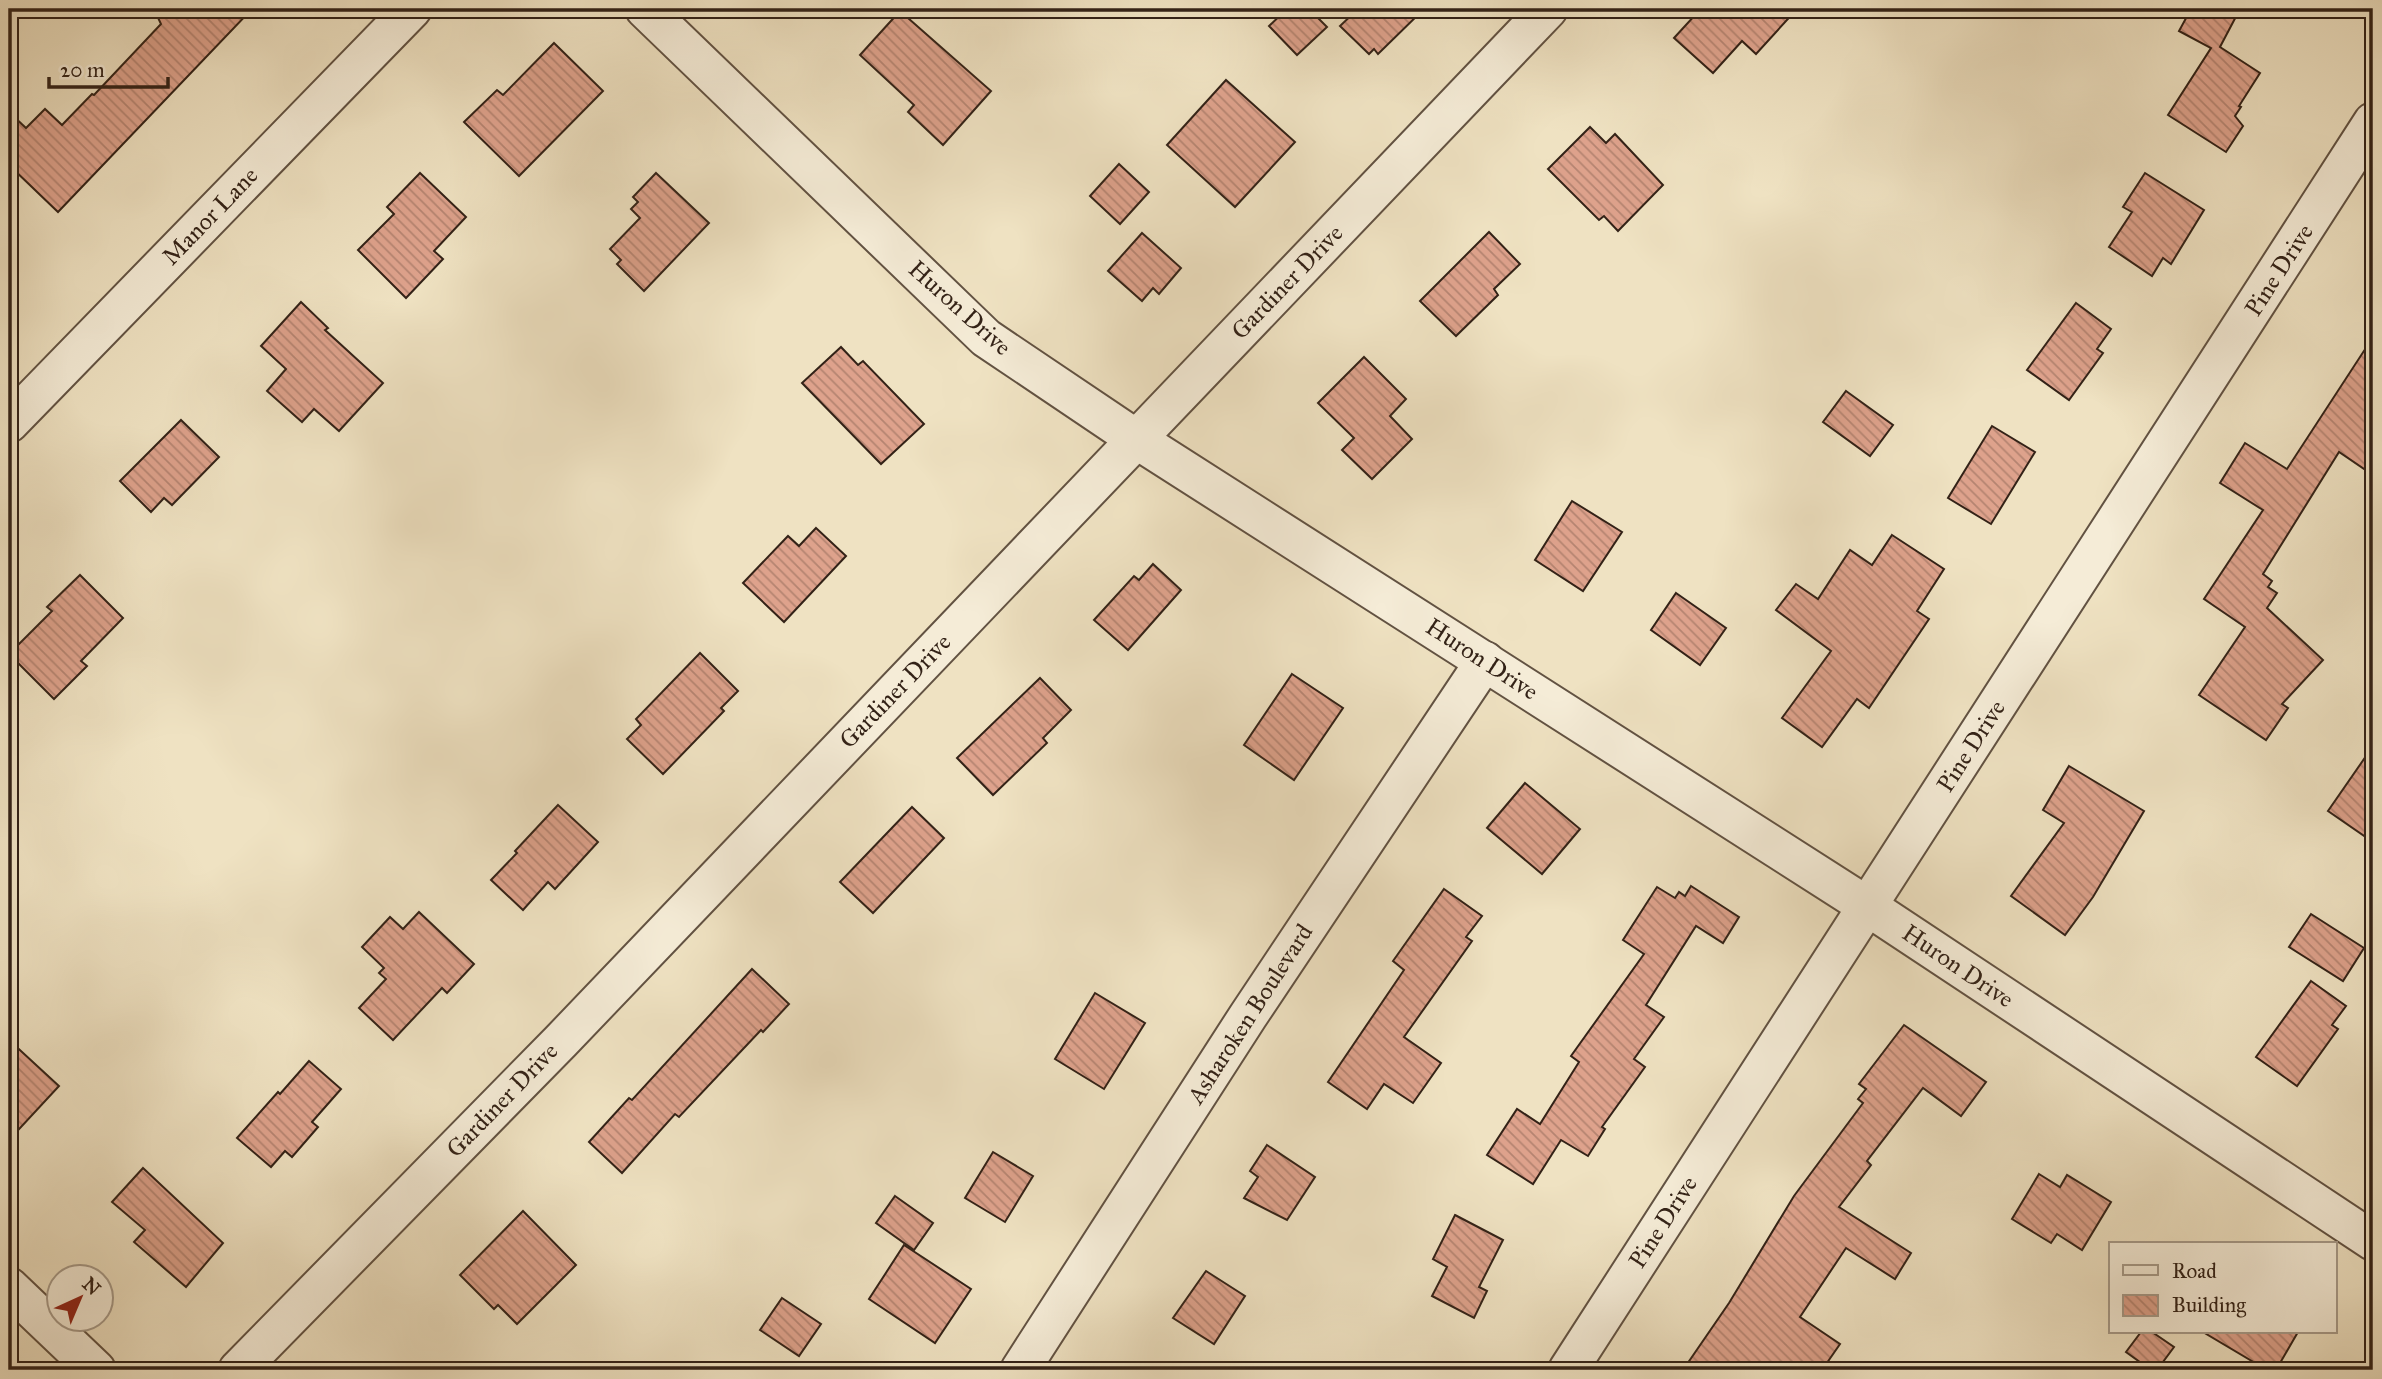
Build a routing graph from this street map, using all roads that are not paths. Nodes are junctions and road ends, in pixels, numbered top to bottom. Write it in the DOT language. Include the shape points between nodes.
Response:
graph roads {
  1 [pos="412,9"];
  2 [pos="645,9"];
  3 [pos="1549,9"];
  4 [pos="2373,122"];
  5 [pos="9,423"];
  6 [pos="1136,439"];
  7 [pos="1485,661"];
  8 [pos="1867,906"];
  9 [pos="2373,1241"];
  10 [pos="9,1287"];
  11 [pos="96,1370"];
  12 [pos="238,1370"];
  13 [pos="1020,1370"];
  14 [pos="1568,1370"];
  1 -- 5 [label="street, Manor Lane"];
  2 -- 6 [label="street, Huron Drive" via="986,338"];
  3 -- 6 [label="street, Gardiner Drive"];
  4 -- 8 [label="street, Pine Drive"];
  6 -- 7 [label="street, Huron Drive"];
  6 -- 12 [label="street, Gardiner Drive" via="561,1041"];
  7 -- 8 [label="street, Huron Drive"];
  7 -- 13 [label="street, Asharoken Boulevard"];
  8 -- 9 [label="street, Huron Drive"];
  8 -- 14 [label="street, Pine Drive"];
  10 -- 11 [label="street"];
}
